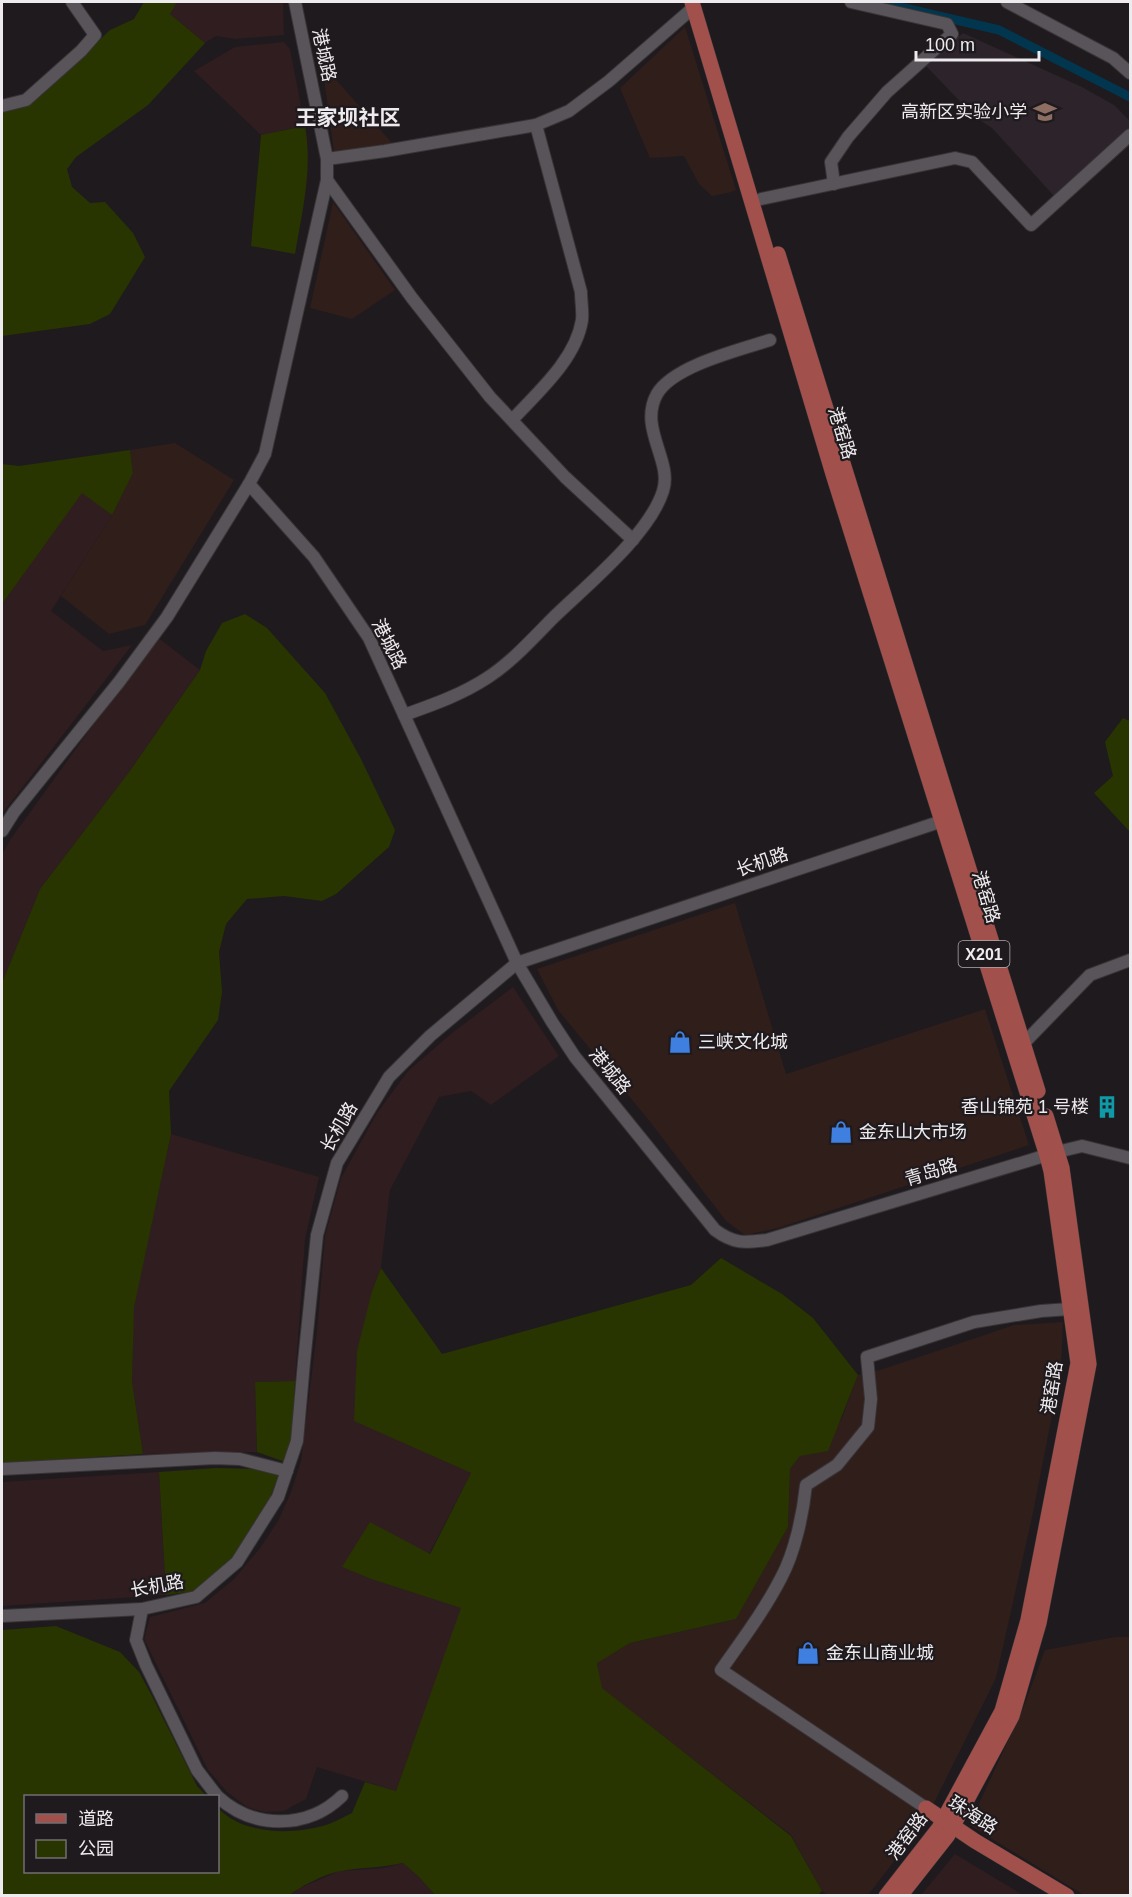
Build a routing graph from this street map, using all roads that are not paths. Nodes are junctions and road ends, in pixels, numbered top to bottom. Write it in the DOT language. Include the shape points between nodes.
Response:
graph roads {
  1 [pos="72,2"];
  2 [pos="295,2"];
  3 [pos="850,2"];
  4 [pos="1007,2"];
  5 [pos="696,3"];
  6 [pos="1131,73"];
  7 [pos="2,106"];
  8 [pos="536,125"];
  9 [pos="1131,135"];
  10 [pos="327,159"];
  11 [pos="327,180"];
  12 [pos="834,184"];
  13 [pos="761,199"];
  14 [pos="770,340"];
  15 [pos="513,419"];
  16 [pos="249,484"];
  17 [pos="633,540"];
  18 [pos="404,715"];
  19 [pos="947,819"];
  20 [pos="2,831"];
  21 [pos="1131,960"];
  22 [pos="517,963"];
  23 [pos="1023,1044"];
  24 [pos="1052,1154"];
  25 [pos="1131,1158"];
  26 [pos="742,1243"];
  27 [pos="1070,1309"];
  28 [pos="2,1469"];
  29 [pos="287,1471"];
  30 [pos="142,1609"];
  31 [pos="2,1616"];
  32 [pos="216,1795"];
  33 [pos="342,1796"];
  34 [pos="219,1799"];
  35 [pos="926,1808"];
  36 [pos="946,1827"];
  37 [pos="885,1896"];
  38 [pos="900,1896"];
  39 [pos="1049,1896"];
  40 [pos="1067,1896"];
  1 -- 7 [label="street" via="95,35 26,100"];
  2 -- 10 [label="street, 港城路"];
  3 -- 12 [label="street" via="947,24 952,34 887,92 848,137 831,162"];
  4 -- 6 [label="street" via="1113,58"];
  5 -- 8 [label="street" via="609,81 568,111"];
  5 -- 13 [label="main road, 港窑路 / X201"];
  5 -- 19 [label="main road, 港窑路 / X201" via="834,474"];
  8 -- 10 [label="street"];
  8 -- 15 [label="street" via="581,292 582,320 560,368"];
  9 -- 12 [label="street" via="1030,225 972,162 955,158"];
  10 -- 11 [label="street, 港城路"];
  11 -- 15 [label="street" via="411,298 490,397"];
  11 -- 16 [label="street, 港城路" via="265,454"];
  12 -- 13 [label="street"];
  13 -- 19 [label="main road, 港窑路 / X201"];
  14 -- 17 [label="street" via="686,370 658,393 651,409 652,428 664,488 656,508"];
  15 -- 17 [label="street" via="565,477"];
  16 -- 18 [label="street, 港城路" via="314,557 369,638"];
  16 -- 20 [label="street" via="167,617"];
  17 -- 18 [label="street" via="488,678"];
  18 -- 22 [label="street, 港城路"];
  19 -- 22 [label="street, 长机路"];
  19 -- 23 [label="main road, 港窑路 / X201"];
  19 -- 24 [label="main road, 港窑路 / X201"];
  21 -- 23 [label="street" via="1090,975"];
  22 -- 26 [label="street, 港城路" via="575,1057 715,1230"];
  22 -- 29 [label="street, 长机路" via="430,1036 389,1077 337,1163 317,1235 297,1441"];
  23 -- 24 [label="main road, 港窑路 / X201"];
  24 -- 25 [label="street, 青岛路" via="1082,1146"];
  24 -- 26 [label="street, 青岛路" via="767,1240"];
  24 -- 27 [label="main road, 港窑路 / X201"];
  24 -- 36 [label="main road, 港窑路 / X201" via="1062,1168 1089,1364 1039,1623 1015,1708"];
  27 -- 35 [label="street" via="974,1322 867,1357 871,1399 868,1427 837,1465 806,1485 802,1516 783,1576 720,1670"];
  27 -- 36 [label="main road, 港窑路 / X201" via="1078,1363 1028,1620 1002,1711"];
  28 -- 29 [label="street" via="215,1458 240,1459"];
  29 -- 30 [label="street, 长机路" via="278,1497 237,1562 196,1597"];
  30 -- 31 [label="street, 长机路"];
  30 -- 32 [label="street" via="136,1640 139,1648 197,1770"];
  33 -- 34 [label="street" via="318,1814 269,1822 230,1808"];
  35 -- 36 [label="main road, 珠海路"];
  36 -- 37 [label="main road, 港窑路 / X201"];
  36 -- 38 [label="main road, 港窑路 / X201"];
  36 -- 39 [label="main road, 珠海路"];
  36 -- 40 [label="main road, 珠海路"];
}
